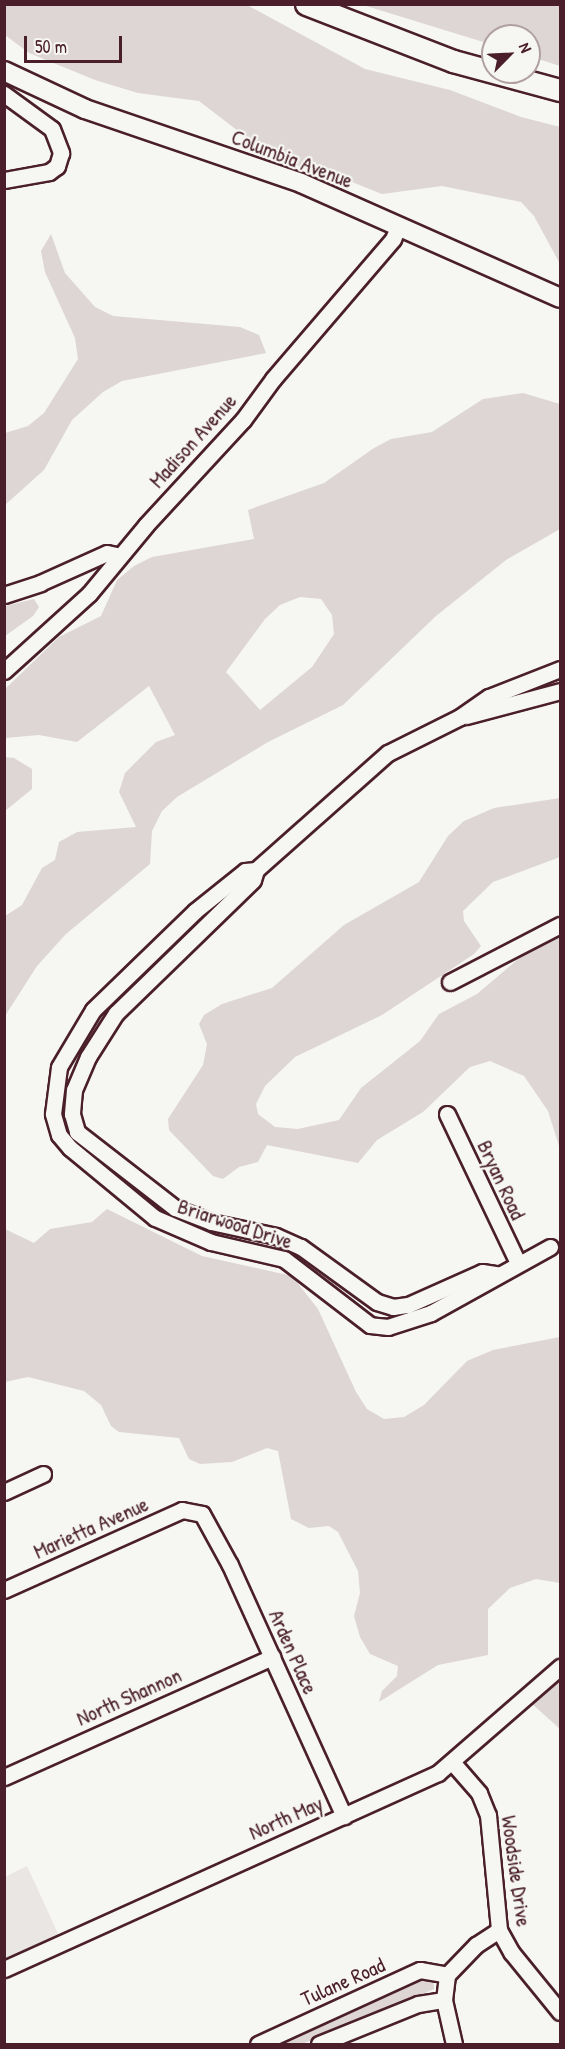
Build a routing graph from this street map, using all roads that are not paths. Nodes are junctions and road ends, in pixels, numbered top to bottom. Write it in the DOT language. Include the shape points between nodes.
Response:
graph roads {
  1 [pos="306,4"];
  2 [pos="4,71"];
  3 [pos="561,90"];
  4 [pos="4,94"];
  5 [pos="4,180"];
  6 [pos="399,225"];
  7 [pos="561,298"];
  8 [pos="120,556"];
  9 [pos="4,595"];
  10 [pos="561,669"];
  11 [pos="4,671"];
  12 [pos="561,691"];
  13 [pos="460,717"];
  14 [pos="256,870"];
  15 [pos="561,925"];
  16 [pos="450,982"];
  17 [pos="447,1114"];
  18 [pos="550,1247"];
  19 [pos="518,1263"];
  20 [pos="497,1274"];
  21 [pos="43,1474"];
  22 [pos="4,1492"];
  23 [pos="196,1511"];
  24 [pos="4,1590"];
  25 [pos="272,1657"];
  26 [pos="561,1667"];
  27 [pos="453,1763"];
  28 [pos="4,1776"];
  29 [pos="344,1816"];
  30 [pos="499,1930"];
  31 [pos="4,1969"];
  32 [pos="447,1975"];
  33 [pos="444,2000"];
  34 [pos="561,2012"];
  35 [pos="258,2044"];
  36 [pos="319,2044"];
  37 [pos="454,2044"];
  1 -- 3 [label="main road" via="453,61"];
  2 -- 6 [label="street, Columbia Avenue" via="77,106 301,183"];
  4 -- 5 [label="street" via="52,129 62,153 57,166 49,172"];
  6 -- 7 [label="street, Columbia Avenue"];
  6 -- 8 [label="street, Madison Avenue" via="393,239 273,379 243,420"];
  8 -- 9 [label="street" via="107,553 40,584"];
  8 -- 11 [label="street, Madison Avenue" via="89,594"];
  10 -- 13 [label="street, Briarwood Drive" via="489,698"];
  12 -- 13 [label="street, Briarwood Drive" via="492,712"];
  13 -- 14 [label="street, Briarwood Drive" via="405,743 369,767"];
  14 -- 20 [label="street, Briarwood Drive" via="253,880 116,1013 88,1057 74,1090 72,1114 77,1132 175,1208 211,1222 276,1236 301,1247 377,1302 393,1307 482,1272"];
  14 -- 20 [label="street, Briarwood Drive" via="245,871 195,911 93,1010 58,1071 52,1114 59,1135 130,1201 155,1218 211,1242 284,1259 370,1325 388,1327 410,1322 489,1285"];
  15 -- 16 [label="street"];
  17 -- 19 [label="street, Bryan Road"];
  18 -- 19 [label="street, Briarwood Drive"];
  19 -- 20 [label="street, Briarwood Drive"];
  21 -- 22 [label="street"];
  23 -- 24 [label="street, Marietta Avenue" via="182,1510"];
  23 -- 25 [label="street, Arden Place" via="208,1520"];
  25 -- 28 [label="street, North Shannon"];
  25 -- 29 [label="street, Arden Place"];
  26 -- 27 [label="street, North May"];
  27 -- 29 [label="street, North May"];
  27 -- 30 [label="street, Woodside Drive" via="479,1793 488,1815"];
  29 -- 31 [label="street, North May"];
  30 -- 32 [label="street" via="476,1945"];
  30 -- 34 [label="street, Woodside Drive" via="512,1953"];
  32 -- 33 [label="street"];
  32 -- 35 [label="street, Tulane Road" via="420,1970"];
  33 -- 36 [label="street" via="418,2004"];
  33 -- 37 [label="street"];
}
